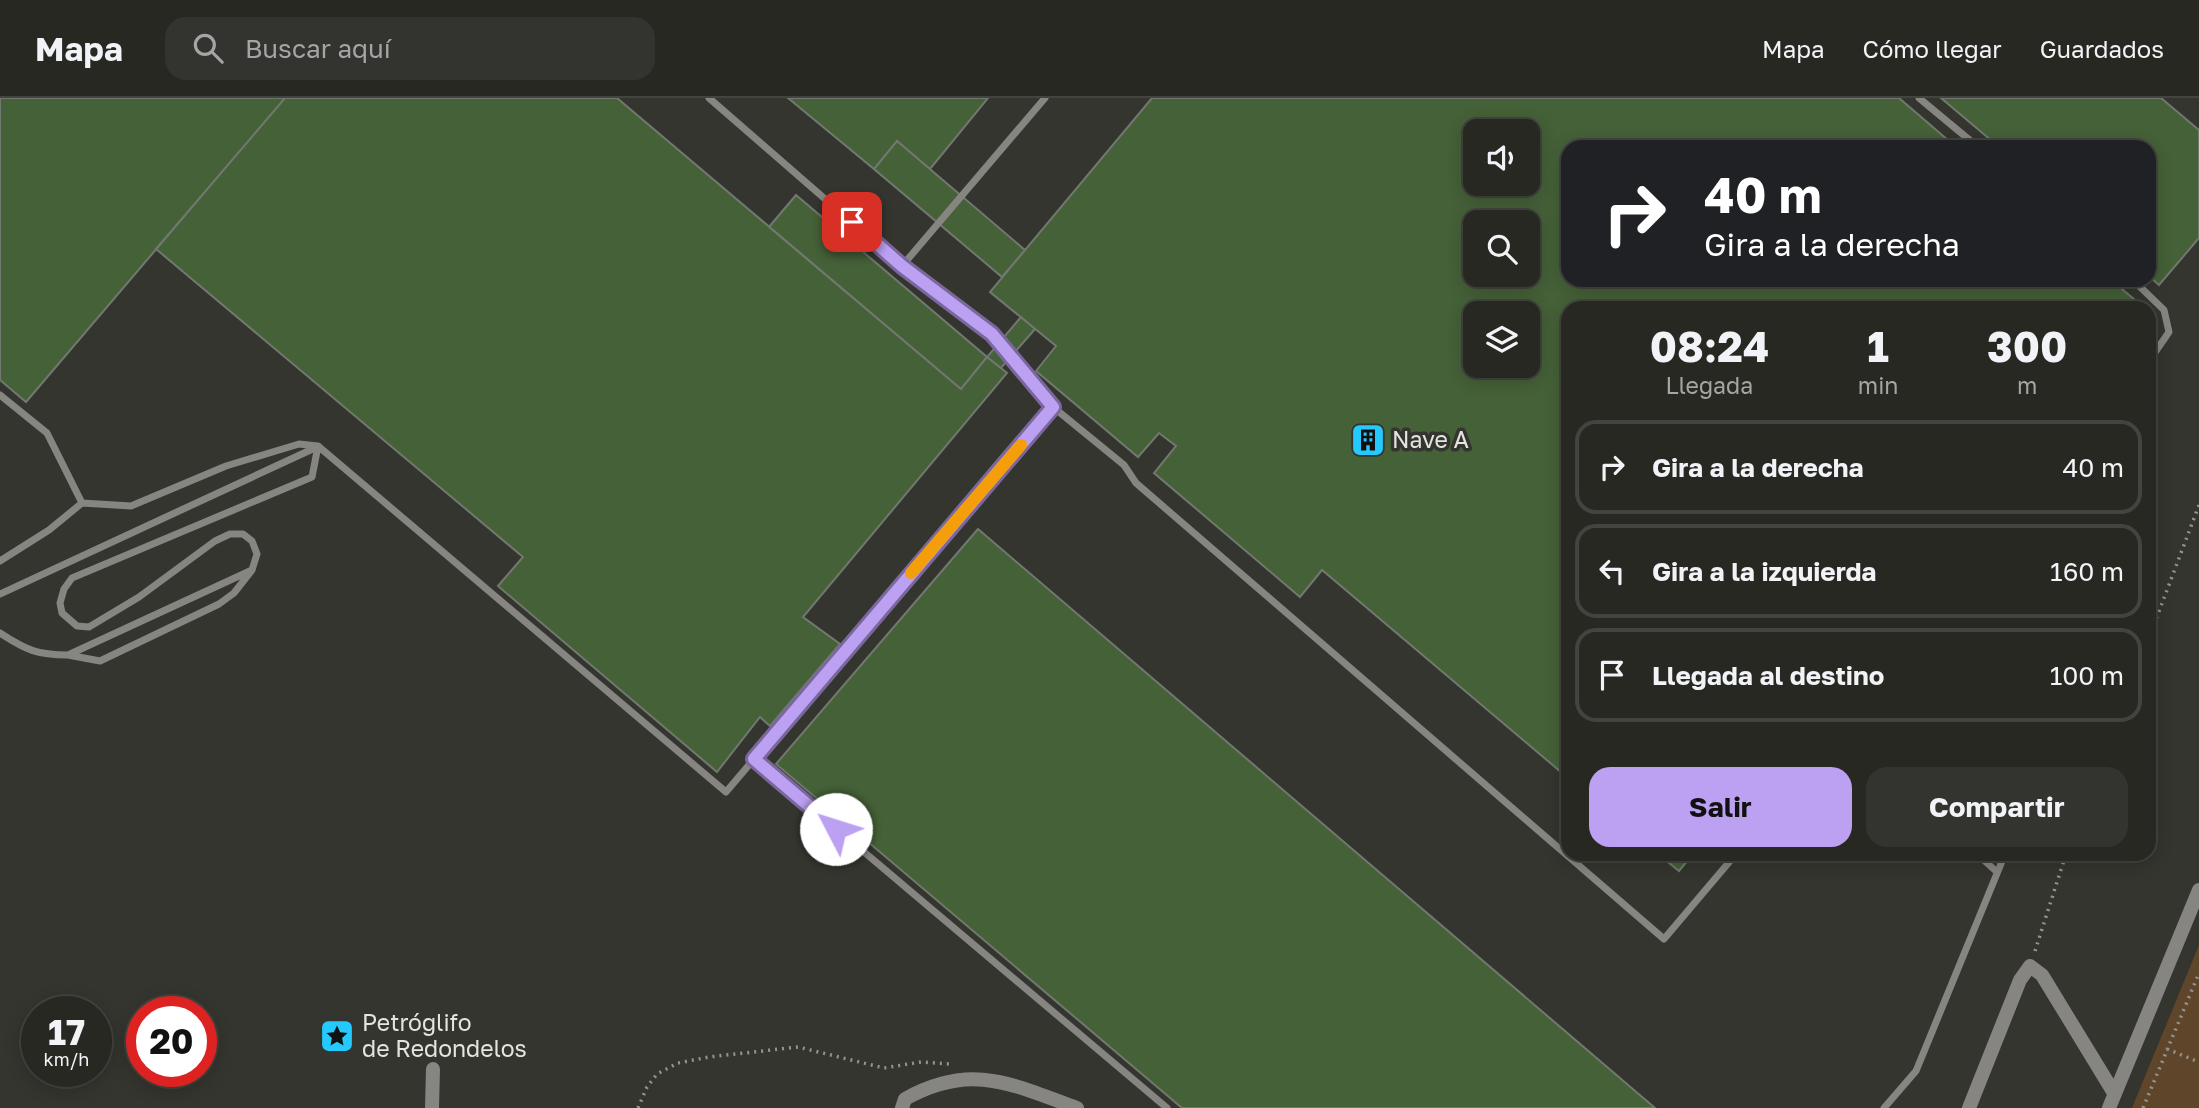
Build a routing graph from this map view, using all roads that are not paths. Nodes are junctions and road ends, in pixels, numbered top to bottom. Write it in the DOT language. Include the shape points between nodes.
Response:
graph roads {
  1 [pos="709,98"];
  2 [pos="1045,98"];
  3 [pos="1919,98"];
  4 [pos="1970,140"];
  5 [pos="902,266"];
  6 [pos="2140,287"];
  7 [pos="2155,301"];
  8 [pos="2156,302"];
  9 [pos="2156,351"];
  10 [pos="0,395"];
  11 [pos="1053,407"];
  12 [pos="318,446"];
  13 [pos="82,503"];
  14 [pos="0,561"];
  15 [pos="252,570"];
  16 [pos="0,594"];
  17 [pos="0,633"];
  18 [pos="68,655"];
  19 [pos="754,759"];
  20 [pos="1561,850"];
  21 [pos="1574,861"];
  22 [pos="1730,861"];
  23 [pos="1984,861"];
  24 [pos="2002,861"];
  25 [pos="1997,872"];
  26 [pos="2199,890"];
  27 [pos="433,1069"];
  28 [pos="2114,1093"];
  29 [pos="432,1108"];
  30 [pos="902,1108"];
  31 [pos="1077,1108"];
  32 [pos="1167,1108"];
  33 [pos="1884,1108"];
  34 [pos="1969,1108"];
  35 [pos="2109,1108"];
  1 -- 5 [label="lane"];
  2 -- 5 [label="lane"];
  3 -- 4 [label="lane"];
  5 -- 11 [label="lane" via="992,334"];
  6 -- 7 [label="lane"];
  8 -- 9 [label="lane" via="2164,310 2169,332"];
  10 -- 13 [label="lane" via="47,433"];
  11 -- 19 [label="lane"];
  11 -- 20 [label="lane"];
  12 -- 13 [label="lane" via="299,444 226,466 131,506"];
  12 -- 15 [label="lane" via="312,477 72,578 60,603 62,613 77,626 89,627 230,534 243,534 252,541 257,554"];
  12 -- 16 [label="lane"];
  12 -- 19 [label="lane" via="726,792"];
  13 -- 14 [label="lane"];
  15 -- 18 [label="lane"];
  15 -- 18 [label="lane" via="219,604 100,661"];
  17 -- 18 [label="lane" via="25,650"];
  19 -- 32 [label="lane"];
  21 -- 22 [label="lane" via="1664,939"];
  23 -- 25 [label="lane"];
  24 -- 25 [label="lane"];
  25 -- 33 [label="lane" via="1916,1071"];
  26 -- 28 [label="street"];
  27 -- 29 [label="street"];
  28 -- 34 [label="street" via="2042,975 2030,967 2020,980"];
  28 -- 35 [label="street"];
  30 -- 31 [label="street" via="905,1099 929,1085 968,1078 1001,1081"];
}
